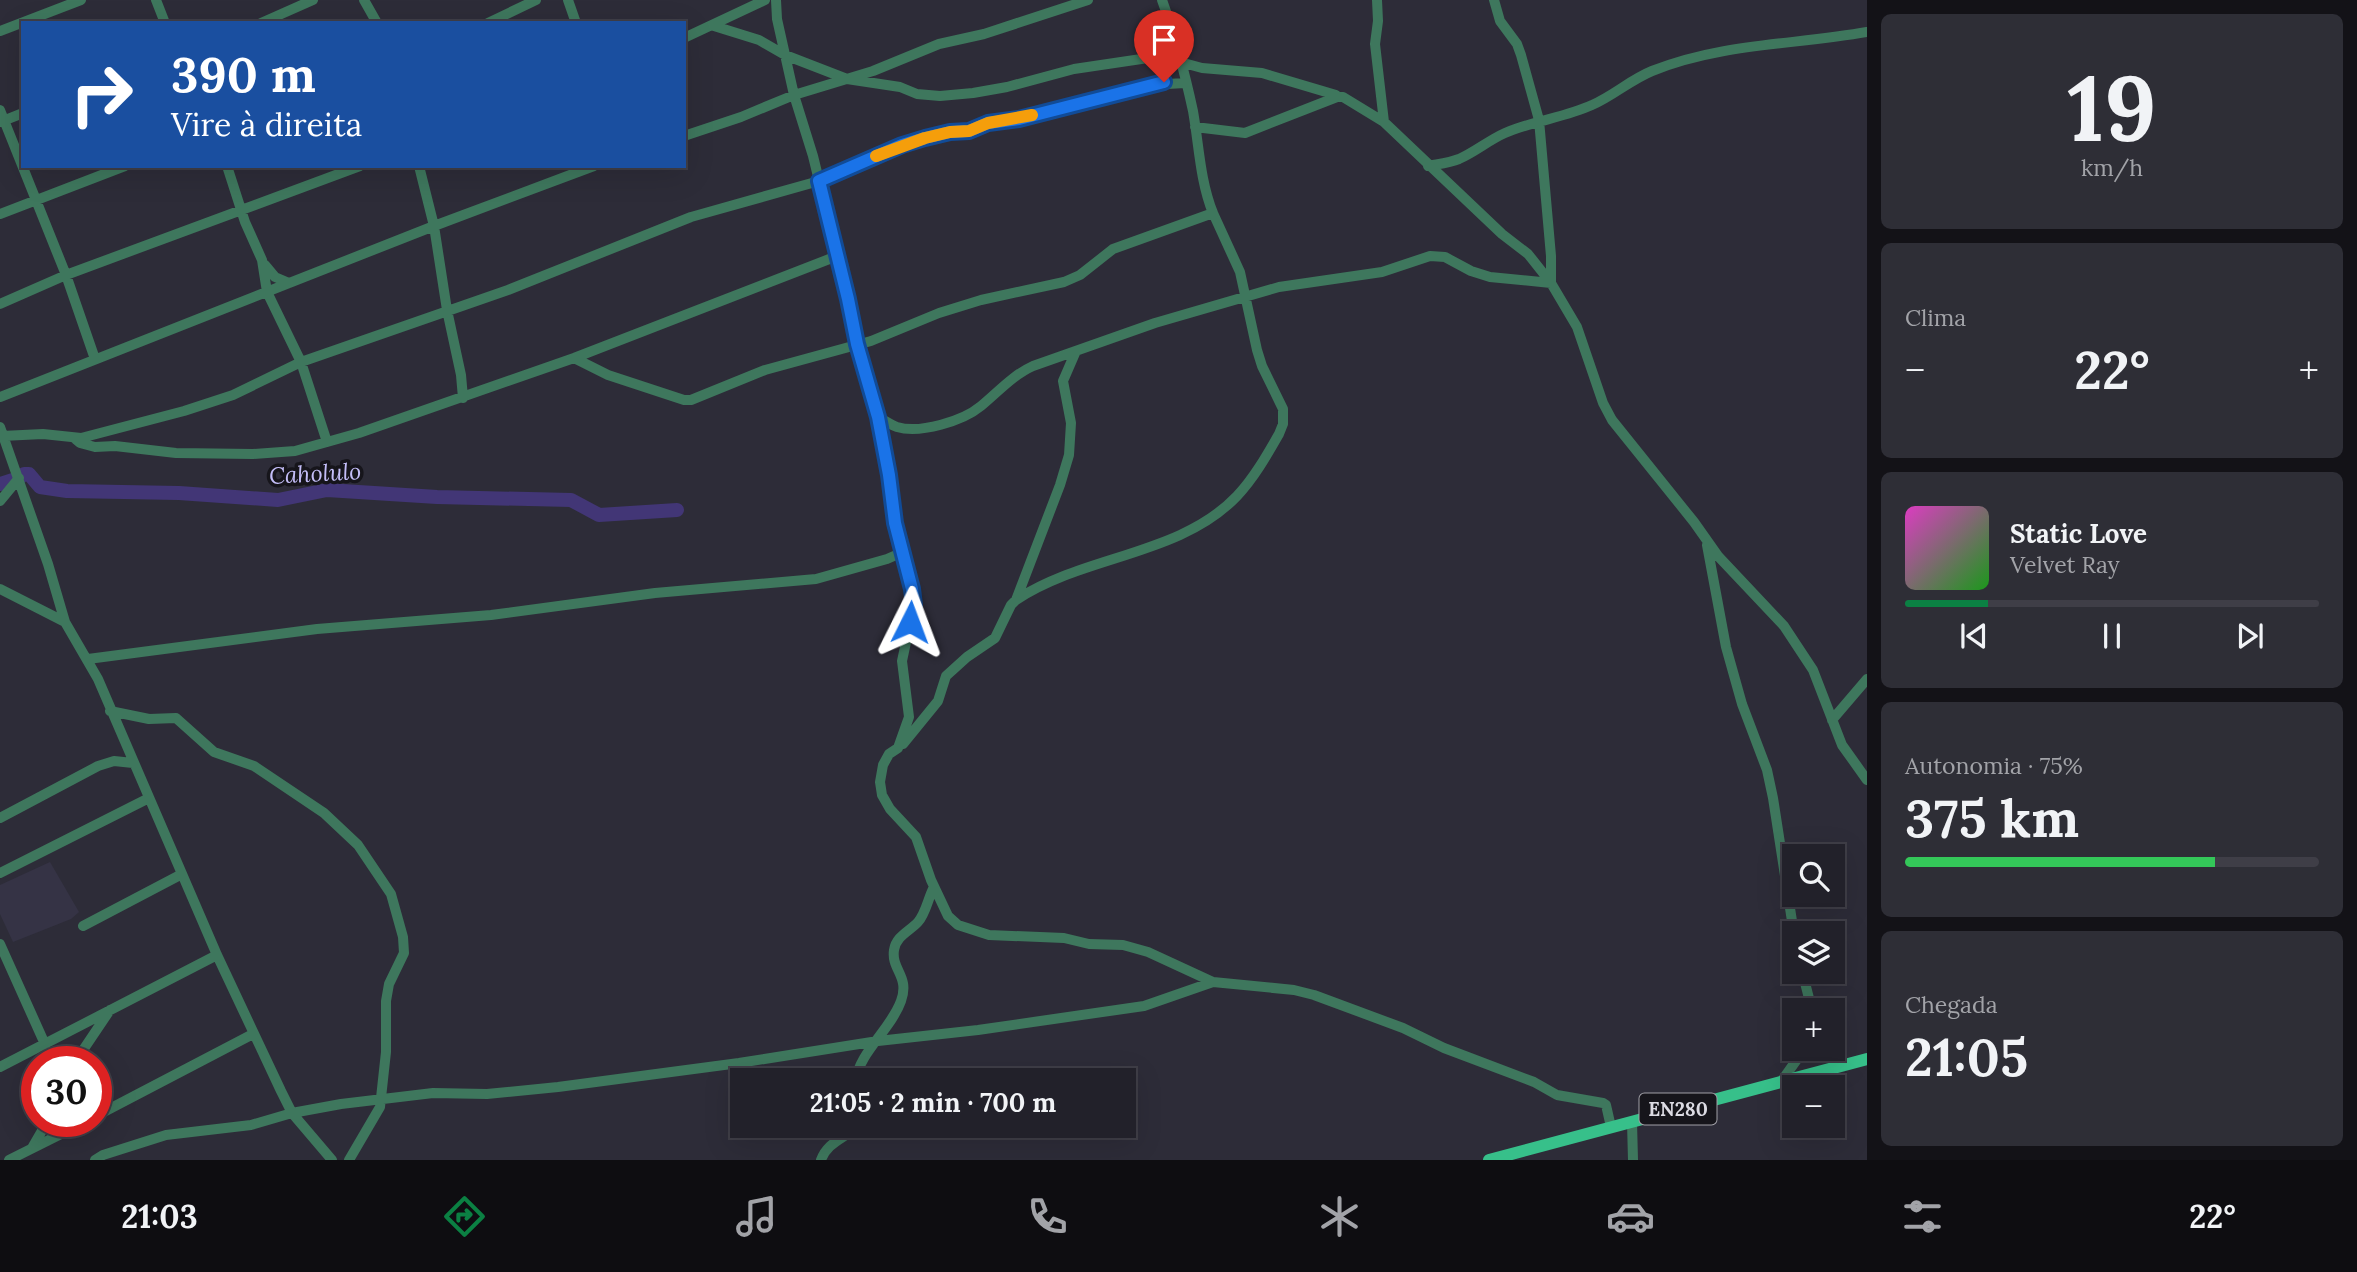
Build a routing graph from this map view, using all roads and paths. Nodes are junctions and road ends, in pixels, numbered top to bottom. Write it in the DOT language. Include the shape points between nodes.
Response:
graph roads {
  1 [pos="81,0"];
  2 [pos="156,0"];
  3 [pos="313,0"];
  4 [pos="364,0"];
  5 [pos="536,0"];
  6 [pos="568,0"];
  7 [pos="765,0"];
  8 [pos="776,0"];
  9 [pos="1088,0"];
  10 [pos="1163,0"];
  11 [pos="1377,0"];
  12 [pos="1494,0"];
  13 [pos="26,21"];
  14 [pos="164,21"];
  15 [pos="266,21"];
  16 [pos="376,21"];
  17 [pos="492,21"];
  18 [pos="575,21"];
  19 [pos="21,23"];
  20 [pos="715,26"];
  21 [pos="0,31"];
  22 [pos="1867,32"];
  23 [pos="686,37"];
  24 [pos="785,55"];
  25 [pos="1181,62"];
  26 [pos="847,79"];
  27 [pos="1185,83"];
  28 [pos="794,95"];
  29 [pos="1343,97"];
  30 [pos="21,113"];
  31 [pos="1,117"];
  32 [pos="1539,120"];
  33 [pos="1384,122"];
  34 [pos="1195,127"];
  35 [pos="686,134"];
  36 [pos="21,164"];
  37 [pos="1428,166"];
  38 [pos="23,168"];
  39 [pos="120,168"];
  40 [pos="227,168"];
  41 [pos="354,168"];
  42 [pos="420,168"];
  43 [pos="589,168"];
  44 [pos="819,181"];
  45 [pos="37,201"];
  46 [pos="240,209"];
  47 [pos="1213,213"];
  48 [pos="0,214"];
  49 [pos="434,226"];
  50 [pos="837,256"];
  51 [pos="262,260"];
  52 [pos="66,275"];
  53 [pos="1551,283"];
  54 [pos="289,284"];
  55 [pos="267,292"];
  56 [pos="1246,296"];
  57 [pos="0,304"];
  58 [pos="447,310"];
  59 [pos="857,344"];
  60 [pos="1076,351"];
  61 [pos="574,358"];
  62 [pos="95,359"];
  63 [pos="301,362"];
  64 [pos="0,397"];
  65 [pos="463,398"];
  66 [pos="878,417"];
  67 [pos="1,431"];
  68 [pos="74,438"];
  69 [pos="327,442"];
  70 [pos="19,478"];
  71 [pos="0,501"];
  72 [pos="1707,541"];
  73 [pos="903,552"];
  74 [pos="0,589"];
  75 [pos="1016,600"];
  76 [pos="65,622"];
  77 [pos="88,659"];
  78 [pos="1867,679"];
  79 [pos="110,711"];
  80 [pos="1832,720"];
  81 [pos="898,748"];
  82 [pos="133,763"];
  83 [pos="1867,780"];
  84 [pos="149,798"];
  85 [pos="0,818"];
  86 [pos="0,873"];
  87 [pos="182,874"];
  88 [pos="934,887"];
  89 [pos="1792,921"];
  90 [pos="83,926"];
  91 [pos="0,944"];
  92 [pos="217,955"];
  93 [pos="4,965"];
  94 [pos="1213,982"];
  95 [pos="110,1009"];
  96 [pos="253,1034"];
  97 [pos="878,1041"];
  98 [pos="44,1044"];
  99 [pos="86,1046"];
  100 [pos="1867,1060"];
  101 [pos="1796,1061"];
  102 [pos="0,1067"];
  103 [pos="859,1068"];
  104 [pos="1781,1082"];
  105 [pos="381,1099"];
  106 [pos="112,1108"];
  107 [pos="292,1113"];
  108 [pos="1632,1122"];
  109 [pos="1611,1127"];
  110 [pos="38,1137"];
  111 [pos="54,1137"];
  112 [pos="842,1138"];
  113 [pos="32,1148"];
  114 [pos="101,1158"];
  115 [pos="9,1160"];
  116 [pos="332,1160"];
  117 [pos="349,1160"];
  118 [pos="821,1160"];
  119 [pos="1489,1160"];
  120 [pos="1633,1160"];
  1 -- 13 [label="street"];
  2 -- 14 [label="street"];
  3 -- 15 [label="street"];
  4 -- 16 [label="street"];
  5 -- 17 [label="street"];
  6 -- 18 [label="street"];
  7 -- 20 [label="street"];
  8 -- 24 [label="street"];
  9 -- 26 [label="street" via="939,44"];
  10 -- 25 [label="street"];
  11 -- 33 [label="street" via="1375,44"];
  12 -- 32 [label="street" via="1500,21 1517,44"];
  19 -- 21 [label="street"];
  20 -- 23 [label="street"];
  20 -- 24 [label="street" via="758,40"];
  22 -- 32 [label="street" via="1718,51 1652,71 1590,106"];
  24 -- 26 [label="street"];
  24 -- 28 [label="street"];
  25 -- 26 [label="street" via="1148,58 1111,63 1007,87 940,96"];
  25 -- 27 [label="street"];
  25 -- 29 [label="street" via="1262,73"];
  26 -- 28 [label="street"];
  27 -- 34 [label="street"];
  27 -- 44 [label="street" via="1164,82 925,138"];
  28 -- 35 [label="street"];
  28 -- 44 [label="street"];
  29 -- 33 [label="street"];
  29 -- 34 [label="street" via="1245,133"];
  30 -- 31 [label="street"];
  31 -- 36 [label="street"];
  32 -- 37 [label="street" via="1460,159"];
  32 -- 53 [label="street"];
  33 -- 37 [label="street"];
  34 -- 47 [label="street"];
  37 -- 53 [label="street" via="1528,254"];
  38 -- 45 [label="street"];
  39 -- 45 [label="street"];
  40 -- 46 [label="street"];
  41 -- 46 [label="street"];
  42 -- 49 [label="street"];
  43 -- 49 [label="street"];
  44 -- 50 [label="street"];
  44 -- 58 [label="street" via="691,217"];
  45 -- 48 [label="street"];
  45 -- 52 [label="street"];
  46 -- 51 [label="street"];
  46 -- 52 [label="street"];
  47 -- 56 [label="street" via="1235,257"];
  47 -- 59 [label="street" via="1113,249 1074,278 981,300"];
  49 -- 54 [label="street"];
  49 -- 58 [label="street"];
  50 -- 59 [label="street"];
  50 -- 61 [label="street"];
  51 -- 54 [label="street" via="275,277"];
  51 -- 55 [label="street"];
  52 -- 57 [label="street"];
  52 -- 62 [label="street"];
  53 -- 56 [label="street" via="1490,277 1445,257 1430,256 1382,272 1294,283"];
  53 -- 72 [label="street" via="1577,327 1612,420"];
  54 -- 55 [label="street"];
  55 -- 62 [label="street"];
  55 -- 63 [label="street"];
  56 -- 60 [label="street"];
  56 -- 75 [label="street" via="1262,366 1284,416 1279,434 1239,495 1209,519 1178,535 1057,576"];
  58 -- 63 [label="street"];
  58 -- 65 [label="street"];
  59 -- 61 [label="street" via="765,370 684,400 608,375"];
  59 -- 66 [label="street"];
  60 -- 66 [label="street" via="1022,371 978,409 947,423 907,428"];
  60 -- 75 [label="street" via="1063,381 1071,422 1069,455"];
  61 -- 65 [label="street"];
  62 -- 64 [label="street"];
  63 -- 68 [label="street" via="233,396"];
  63 -- 69 [label="street"];
  65 -- 69 [label="street"];
  66 -- 73 [label="street"];
  67 -- 68 [label="street"];
  67 -- 70 [label="street"];
  68 -- 69 [label="street" via="95,447 176,453 288,453"];
  70 -- 71 [label="street"];
  70 -- 76 [label="street"];
  72 -- 80 [label="street" via="1784,626 1813,670"];
  72 -- 89 [label="street" via="1726,647 1767,769"];
  73 -- 77 [label="street" via="817,579 317,629"];
  73 -- 81 [label="street" via="914,605 902,661 909,717"];
  74 -- 76 [label="street"];
  75 -- 81 [label="street" via="995,638 946,676 938,701"];
  76 -- 77 [label="street"];
  77 -- 79 [label="street"];
  78 -- 80 [label="street"];
  79 -- 82 [label="street"];
  79 -- 105 [label="street" via="149,719 180,719 214,752 254,766 324,813 358,845 379,875 391,894 404,946 386,1000"];
  80 -- 83 [label="street" via="1842,745"];
  81 -- 88 [label="street" via="883,765 882,795 916,837"];
  82 -- 84 [label="street"];
  82 -- 85 [label="street" via="114,761 98,766"];
  84 -- 86 [label="street"];
  84 -- 87 [label="street"];
  87 -- 90 [label="street"];
  87 -- 92 [label="street"];
  88 -- 94 [label="street" via="948,916 968,929 989,935 1122,945"];
  88 -- 97 [label="street" via="918,922 895,944 893,957 905,989"];
  91 -- 93 [label="street"];
  92 -- 95 [label="street"];
  92 -- 96 [label="street"];
  93 -- 98 [label="street"];
  94 -- 97 [label="street" via="1144,1006"];
  94 -- 109 [label="street" via="1294,990 1338,1003 1557,1095 1603,1103"];
  95 -- 98 [label="street"];
  95 -- 99 [label="street"];
  96 -- 106 [label="street"];
  96 -- 107 [label="street"];
  97 -- 103 [label="street"];
  97 -- 105 [label="street" via="558,1087"];
  98 -- 102 [label="street"];
  100 -- 104 [label="main road, EN280"];
  101 -- 104 [label="street"];
  104 -- 108 [label="main road, EN280"];
  105 -- 107 [label="street"];
  105 -- 117 [label="street" via="378,1114"];
  107 -- 114 [label="street" via="251,1125 166,1135"];
  107 -- 116 [label="street"];
  108 -- 109 [label="main road, EN280"];
  108 -- 120 [label="street"];
  109 -- 119 [label="main road, EN280"];
  110 -- 113 [label="street"];
  111 -- 113 [label="street"];
  112 -- 118 [label="street" via="827,1147"];
  113 -- 115 [label="street"];
}
